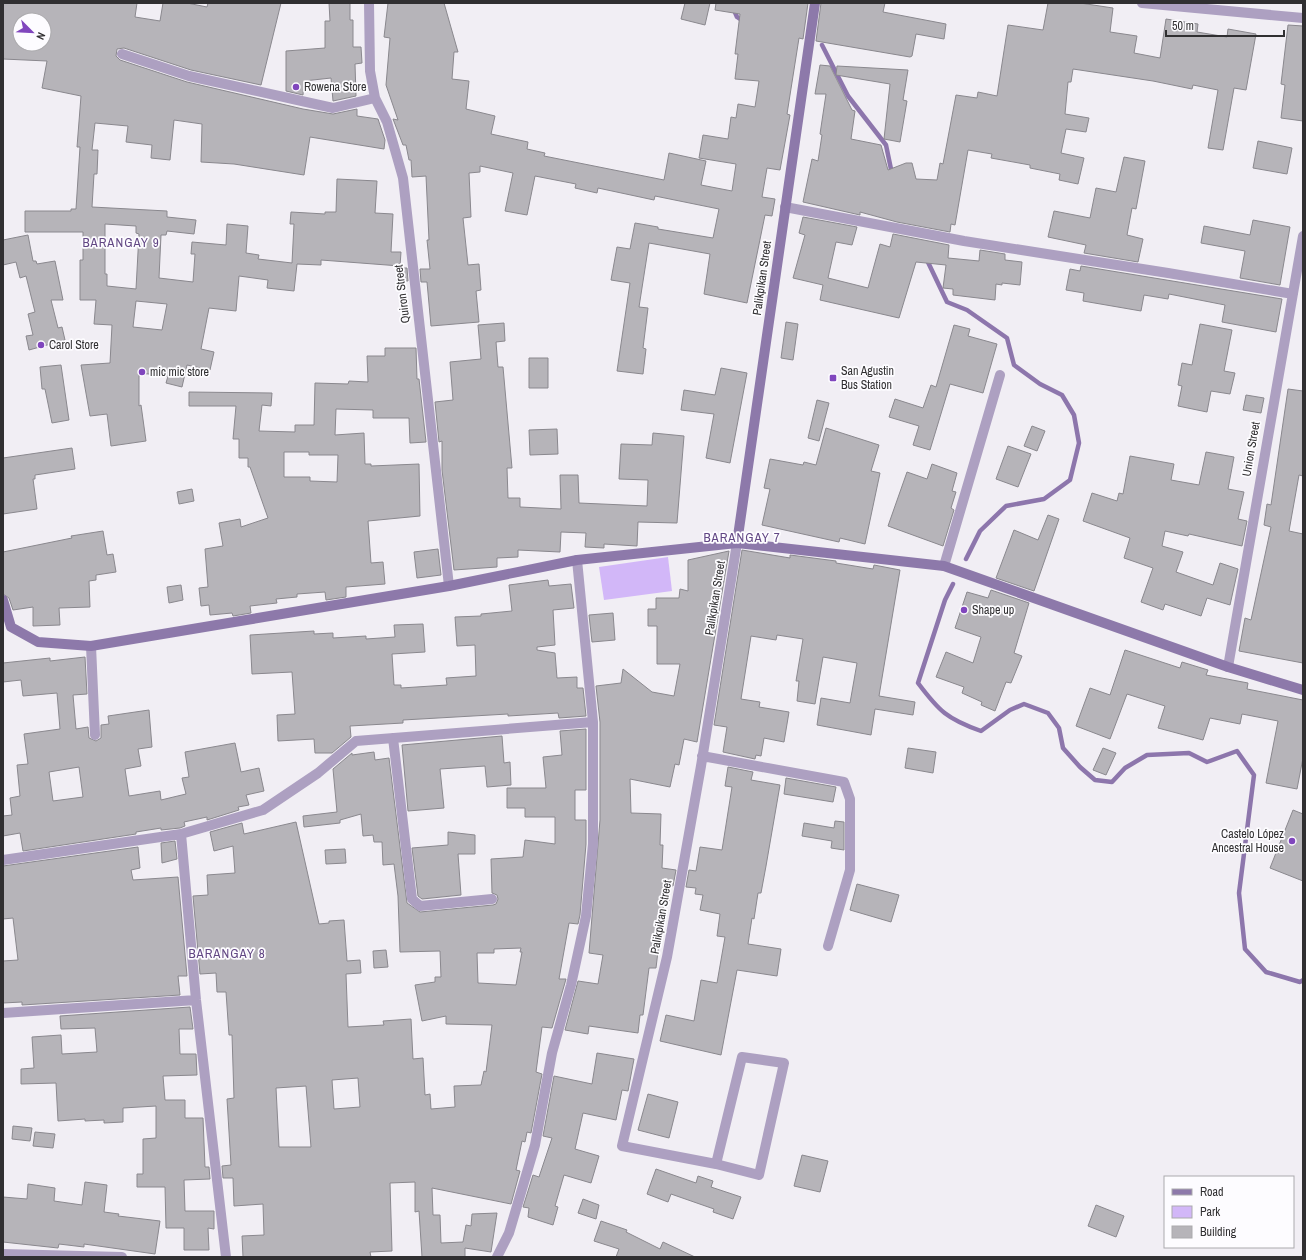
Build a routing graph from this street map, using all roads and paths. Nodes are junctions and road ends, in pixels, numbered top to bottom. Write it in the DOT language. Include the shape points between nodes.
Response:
graph roads {
  1 [pos="370,3"];
  2 [pos="815,3"];
  3 [pos="1142,3"];
  4 [pos="1303,18"];
  5 [pos="122,54"];
  6 [pos="375,98"];
  7 [pos="785,207"];
  8 [pos="1303,236"];
  9 [pos="1293,294"];
  10 [pos="1000,375"];
  11 [pos="737,543"];
  12 [pos="577,560"];
  13 [pos="944,566"];
  14 [pos="449,586"];
  15 [pos="3,600"];
  16 [pos="91,646"];
  17 [pos="1228,667"];
  18 [pos="1303,690"];
  19 [pos="593,722"];
  20 [pos="95,734"];
  21 [pos="393,738"];
  22 [pos="702,756"];
  23 [pos="181,834"];
  24 [pos="3,860"];
  25 [pos="492,899"];
  26 [pos="828,946"];
  27 [pos="196,1000"];
  28 [pos="3,1013"];
  29 [pos="716,1164"];
  30 [pos="3,1254"];
  31 [pos="122,1257"];
  32 [pos="226,1257"];
  33 [pos="497,1257"];
  1 -- 6 [label="street, Quiron Street" via="370,71"];
  2 -- 7 [label="street, Palikpikan Street"];
  3 -- 4 [label="street"];
  5 -- 6 [label="street" via="189,76 333,108"];
  6 -- 14 [label="street, Quiron Street" via="387,122 403,178"];
  7 -- 9 [label="street" via="964,241"];
  7 -- 11 [label="street, Palikpikan Street"];
  8 -- 9 [label="street, Union Street"];
  9 -- 17 [label="street, Union Street"];
  10 -- 13 [label="street"];
  11 -- 12 [label="street"];
  11 -- 13 [label="street"];
  11 -- 22 [label="street, Palikpikan Street"];
  12 -- 14 [label="street"];
  12 -- 19 [label="street"];
  13 -- 17 [label="street"];
  14 -- 16 [label="street"];
  15 -- 16 [label="street" via="12,628 38,642"];
  16 -- 20 [label="street"];
  17 -- 18 [label="street"];
  19 -- 21 [label="street"];
  19 -- 33 [label="street" via="593,844 586,916 552,1053 535,1145 509,1233"];
  21 -- 23 [label="street" via="356,742 318,773 263,810"];
  21 -- 25 [label="street" via="412,899 420,906"];
  22 -- 26 [label="street" via="844,782 850,799 850,870"];
  22 -- 29 [label="street, Palikpikan Street" via="667,957 622,1146"];
  23 -- 24 [label="street"];
  23 -- 27 [label="street"];
  27 -- 28 [label="street"];
  27 -- 32 [label="street"];
  29 -- 29 [label="street" via="759,1174 784,1064 742,1057"];
  30 -- 31 [label="street"];
}
